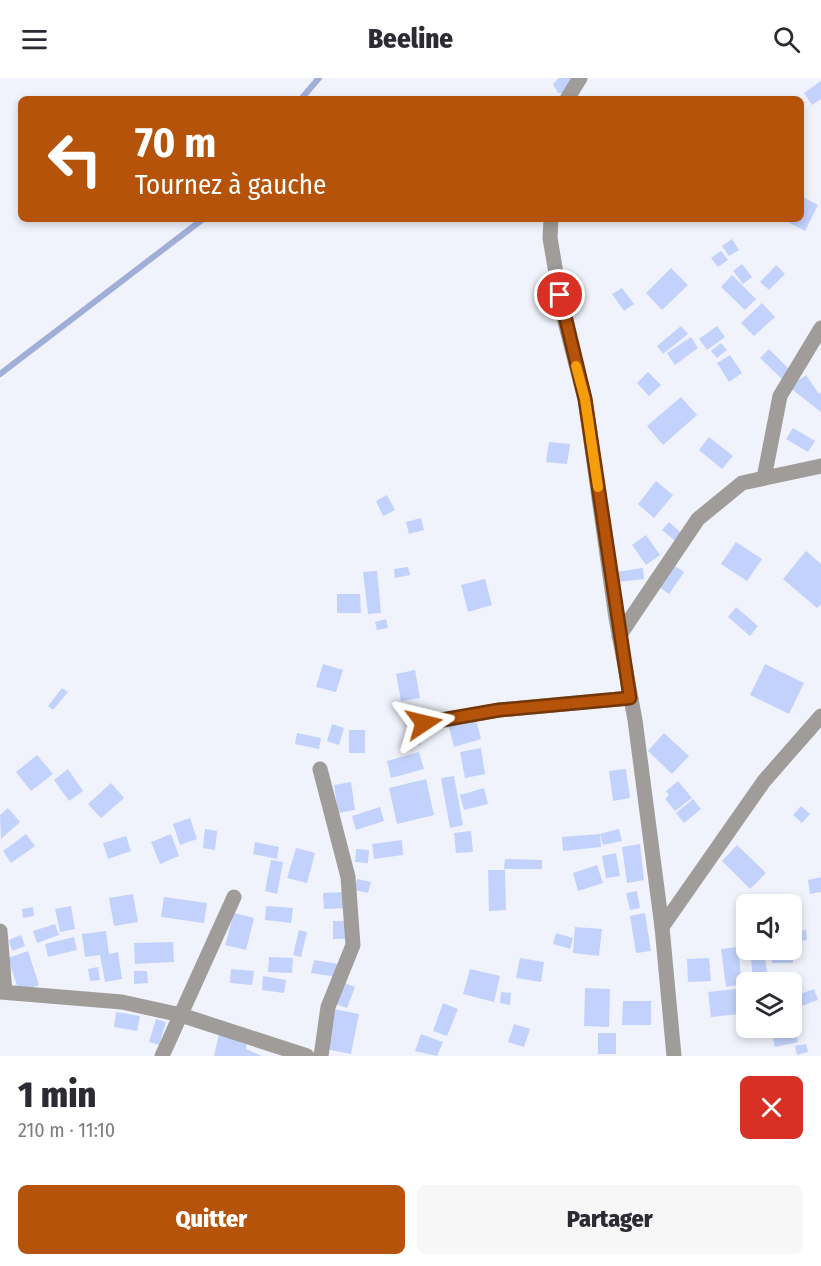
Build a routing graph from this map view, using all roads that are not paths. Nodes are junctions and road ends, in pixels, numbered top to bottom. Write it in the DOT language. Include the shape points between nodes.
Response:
graph roads {
  1 [pos="580,78"];
  2 [pos="569,96"];
  3 [pos="551,222"];
  4 [pos="821,328"];
  5 [pos="821,466"];
  6 [pos="764,478"];
  7 [pos="619,636"];
  8 [pos="630,698"];
  9 [pos="821,717"];
  10 [pos="424,723"];
  11 [pos="320,769"];
  12 [pos="234,897"];
  13 [pos="662,927"];
  14 [pos="0,931"];
  15 [pos="2,992"];
  16 [pos="181,1016"];
  17 [pos="162,1056"];
  18 [pos="307,1056"];
  19 [pos="321,1056"];
  20 [pos="674,1056"];
  1 -- 2 [label="street"];
  3 -- 7 [label="street" via="563,314 585,399"];
  4 -- 6 [label="street" via="780,396"];
  5 -- 6 [label="street"];
  6 -- 7 [label="street" via="742,483 698,519"];
  7 -- 8 [label="street"];
  8 -- 10 [label="street" via="499,710"];
  8 -- 13 [label="street"];
  9 -- 13 [label="street" via="764,781"];
  11 -- 19 [label="street" via="348,877 353,945 328,1007"];
  12 -- 16 [label="street"];
  13 -- 20 [label="street"];
  14 -- 15 [label="street"];
  15 -- 16 [label="street" via="122,1002"];
  16 -- 17 [label="street"];
  16 -- 18 [label="street"];
}
